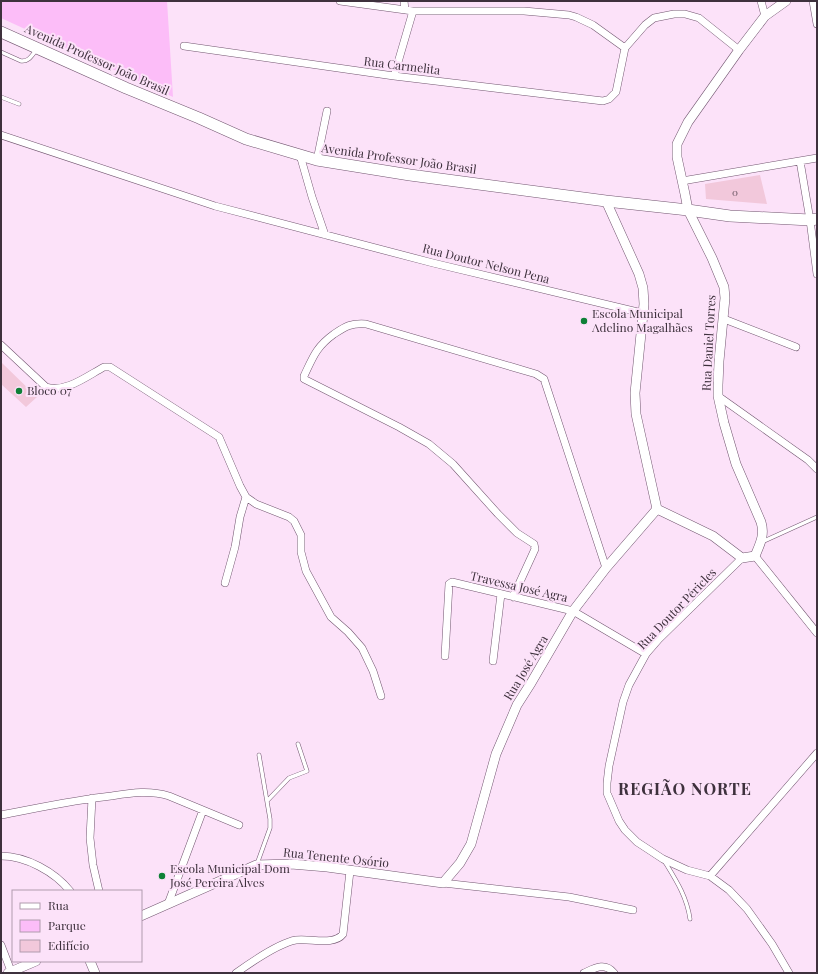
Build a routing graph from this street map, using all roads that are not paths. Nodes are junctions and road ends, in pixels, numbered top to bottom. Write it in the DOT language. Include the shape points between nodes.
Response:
graph roads {
  1 [pos="340,1"];
  2 [pos="404,1"];
  3 [pos="760,1"];
  4 [pos="786,1"];
  5 [pos="813,1"];
  6 [pos="405,10"];
  7 [pos="413,11"];
  8 [pos="765,16"];
  9 [pos="817,24"];
  10 [pos="1,32"];
  11 [pos="184,46"];
  12 [pos="37,48"];
  13 [pos="625,48"];
  14 [pos="739,50"];
  15 [pos="1,52"];
  16 [pos="394,76"];
  17 [pos="1,97"];
  18 [pos="19,104"];
  19 [pos="327,111"];
  20 [pos="1,135"];
  21 [pos="300,156"];
  22 [pos="817,158"];
  23 [pos="317,160"];
  24 [pos="800,161"];
  25 [pos="682,181"];
  26 [pos="606,201"];
  27 [pos="688,210"];
  28 [pos="814,219"];
  29 [pos="325,235"];
  30 [pos="817,274"];
  31 [pos="642,313"];
  32 [pos="724,319"];
  33 [pos="1,345"];
  34 [pos="796,347"];
  35 [pos="718,396"];
  36 [pos="817,469"];
  37 [pos="246,497"];
  38 [pos="657,509"];
  39 [pos="817,517"];
  40 [pos="761,542"];
  41 [pos="755,556"];
  42 [pos="742,558"];
  43 [pos="606,568"];
  44 [pos="225,583"];
  45 [pos="501,594"];
  46 [pos="513,597"];
  47 [pos="573,611"];
  48 [pos="817,633"];
  49 [pos="646,654"];
  50 [pos="445,656"];
  51 [pos="492,661"];
  52 [pos="381,696"];
  53 [pos="298,744"];
  54 [pos="817,753"];
  55 [pos="259,755"];
  56 [pos="92,798"];
  57 [pos="267,801"];
  58 [pos="203,810"];
  59 [pos="1,815"];
  60 [pos="239,826"];
  61 [pos="1,856"];
  62 [pos="663,859"];
  63 [pos="256,865"];
  64 [pos="350,871"];
  65 [pos="710,876"];
  66 [pos="442,883"];
  67 [pos="69,890"];
  68 [pos="99,890"];
  69 [pos="168,904"];
  70 [pos="633,910"];
  71 [pos="142,916"];
  72 [pos="690,919"];
  73 [pos="1,945"];
  74 [pos="34,962"];
  75 [pos="90,962"];
  76 [pos="9,972"];
  77 [pos="95,973"];
  78 [pos="236,973"];
  79 [pos="584,973"];
  80 [pos="614,973"];
  81 [pos="790,973"];
  1 -- 6 [label="street"];
  2 -- 6 [label="street"];
  3 -- 8 [label="street"];
  4 -- 8 [label="street, Rua Daniel Torres"];
  5 -- 9 [label="street"];
  6 -- 7 [label="street"];
  7 -- 13 [label="street" via="524,11 568,15 593,25"];
  7 -- 16 [label="street"];
  8 -- 14 [label="street, Rua Daniel Torres"];
  10 -- 12 [label="main road, Avenida Professor João Brasil"];
  11 -- 16 [label="street, Rua Carmelita"];
  12 -- 15 [label="lane" via="25,61"];
  12 -- 21 [label="main road, Avenida Professor João Brasil" via="246,139"];
  13 -- 14 [label="street" via="654,18 686,14 700,18"];
  13 -- 16 [label="street, Rua Carmelita" via="616,92 609,100 603,101"];
  14 -- 25 [label="street, Rua Daniel Torres" via="681,133 677,144 677,157"];
  17 -- 18 [label="lane"];
  19 -- 23 [label="street"];
  20 -- 29 [label="street, Rua Doutor Nelson Pena" via="215,206"];
  21 -- 23 [label="main road, Avenida Professor João Brasil"];
  21 -- 29 [label="street"];
  22 -- 24 [label="street"];
  23 -- 26 [label="main road, Avenida Professor João Brasil"];
  24 -- 25 [label="street"];
  24 -- 28 [label="street"];
  25 -- 27 [label="street, Rua Daniel Torres"];
  26 -- 27 [label="main road, Avenida Professor João Brasil"];
  26 -- 31 [label="street" via="639,274 643,288"];
  27 -- 28 [label="main road, Avenida Professor João Brasil" via="730,216"];
  27 -- 32 [label="street, Rua Daniel Torres" via="724,287"];
  28 -- 30 [label="street"];
  29 -- 31 [label="street, Rua Doutor Nelson Pena"];
  31 -- 38 [label="street" via="635,393 636,414"];
  32 -- 34 [label="street"];
  32 -- 35 [label="street, Rua Daniel Torres"];
  33 -- 37 [label="street" via="46,387 53,389 62,388 104,367 110,367 219,437"];
  35 -- 36 [label="street"];
  35 -- 40 [label="street, Rua Daniel Torres" via="736,464 762,526"];
  37 -- 44 [label="street"];
  37 -- 52 [label="street" via="294,521 301,535 301,552 306,571 331,617 362,648"];
  38 -- 42 [label="street" via="713,536"];
  38 -- 43 [label="street, Rua José Agra"];
  39 -- 40 [label="lane"];
  40 -- 41 [label="street, Rua Daniel Torres"];
  41 -- 42 [label="street"];
  41 -- 48 [label="street"];
  42 -- 49 [label="street, Rua Doutor Péricles"];
  43 -- 46 [label="street" via="544,379 536,374 366,324 345,326 323,342 316,351 304,379 429,444 453,464 517,533 534,544 535,549"];
  43 -- 47 [label="street, Rua José Agra"];
  45 -- 46 [label="street, Travessa José Agra"];
  45 -- 50 [label="street, Travessa José Agra" via="450,583"];
  45 -- 51 [label="street"];
  46 -- 47 [label="street, Travessa José Agra"];
  47 -- 49 [label="street, Travessa José Agra"];
  47 -- 66 [label="street, Rua José Agra" via="517,705 496,754 471,844 460,863"];
  49 -- 62 [label="street, Rua Doutor Péricles" via="623,702 609,766 607,793 625,830 637,842"];
  53 -- 57 [label="lane" via="307,771 289,778"];
  54 -- 65 [label="street"];
  55 -- 57 [label="lane"];
  56 -- 58 [label="street" via="157,793"];
  56 -- 59 [label="street"];
  56 -- 68 [label="street" via="90,838"];
  57 -- 63 [label="lane" via="270,828"];
  58 -- 60 [label="street"];
  58 -- 69 [label="street"];
  61 -- 67 [label="street" via="34,864 57,878"];
  62 -- 65 [label="street, Rua Doutor Péricles" via="687,870"];
  62 -- 72 [label="lane" via="684,894"];
  63 -- 64 [label="street, Rua Tenente Osório" via="291,864"];
  63 -- 69 [label="street, Rua Tenente Osório"];
  64 -- 66 [label="street, Rua Tenente Osório"];
  64 -- 78 [label="street" via="341,937 333,941 295,940 286,943"];
  65 -- 81 [label="street, Rua Doutor Péricles" via="729,890 746,909"];
  66 -- 70 [label="street, Rua Tenente Osório" via="569,897"];
  69 -- 71 [label="street, Rua Tenente Osório"];
  73 -- 76 [label="street"];
  74 -- 76 [label="street"];
  75 -- 77 [label="street"];
  79 -- 80 [label="street" via="605,966"];
}
